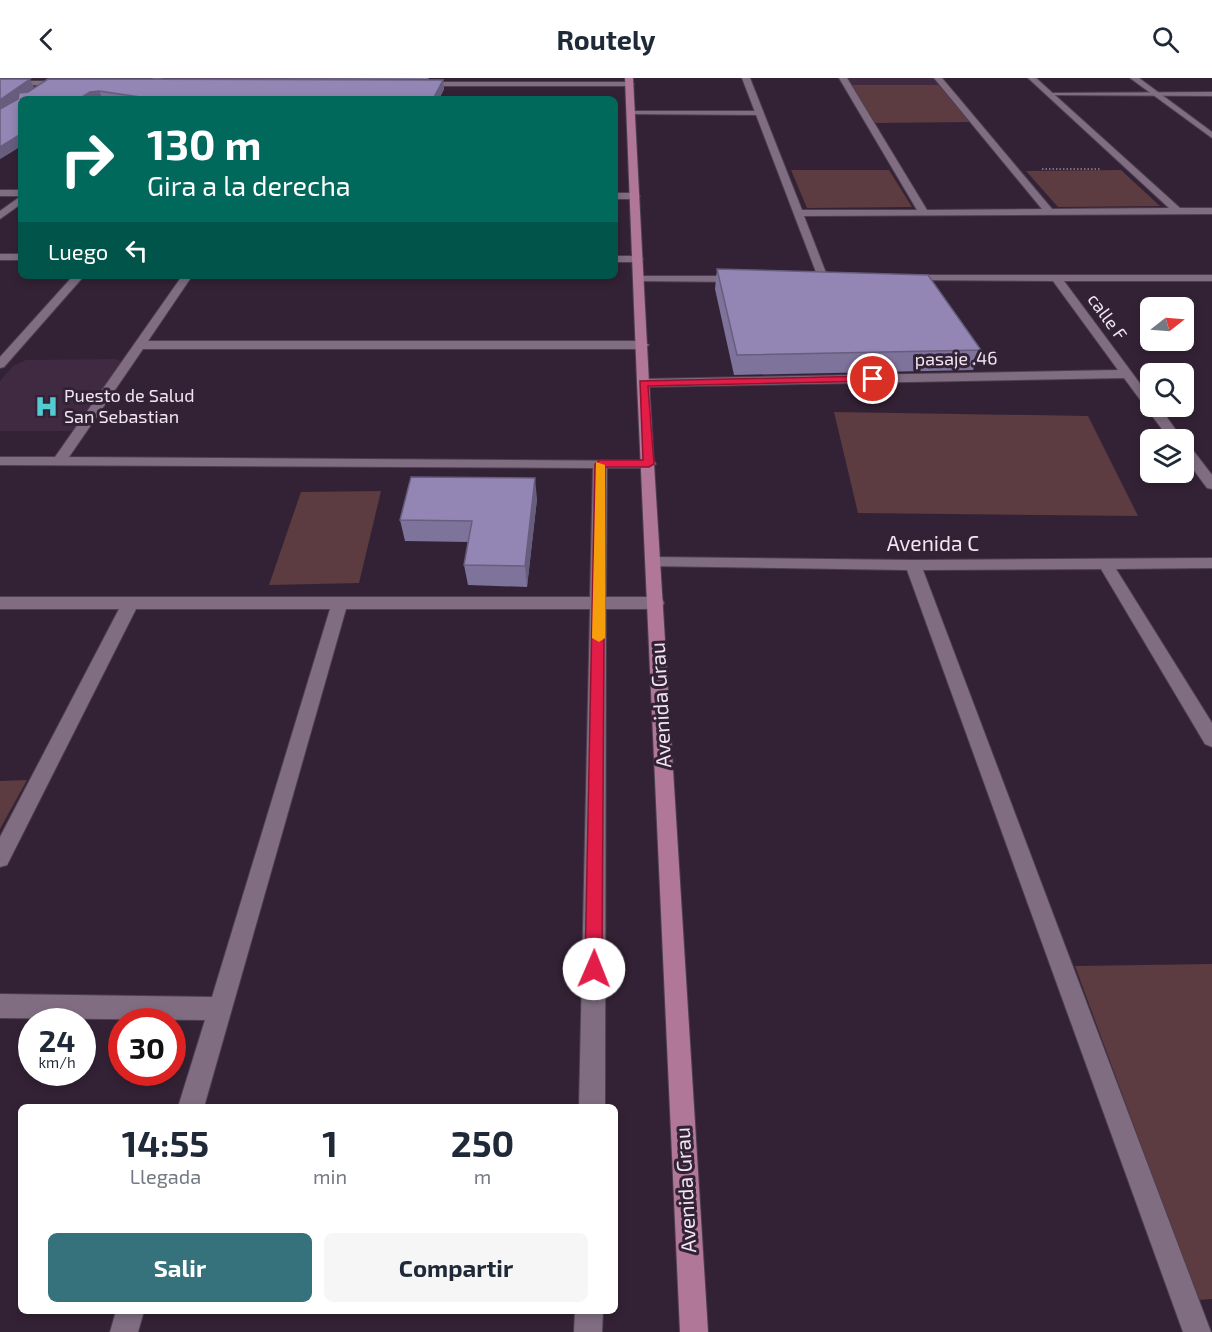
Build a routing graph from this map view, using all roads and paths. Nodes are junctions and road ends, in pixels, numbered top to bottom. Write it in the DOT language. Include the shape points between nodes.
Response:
graph roads {
  1 [pos="746,78"];
  2 [pos="843,78"];
  3 [pos="938,78"];
  4 [pos="1032,78"];
  5 [pos="1134,78"];
  6 [pos="52,81"];
  7 [pos="158,81"];
  8 [pos="630,81"];
  9 [pos="0,83"];
  10 [pos="72,83"];
  11 [pos="141,83"];
  12 [pos="414,84"];
  13 [pos="497,85"];
  14 [pos="34,94"];
  15 [pos="1155,94"];
  16 [pos="1212,94"];
  17 [pos="1050,95"];
  18 [pos="138,96"];
  19 [pos="759,112"];
  20 [pos="629,113"];
  21 [pos="1212,136"];
  22 [pos="1130,168"];
  23 [pos="1015,169"];
  24 [pos="0,193"];
  25 [pos="18,193"];
  26 [pos="618,196"];
  27 [pos="635,196"];
  28 [pos="18,201"];
  29 [pos="1049,211"];
  30 [pos="1177,211"];
  31 [pos="1212,211"];
  32 [pos="923,212"];
  33 [pos="797,213"];
  34 [pos="0,216"];
  35 [pos="0,257"];
  36 [pos="18,257"];
  37 [pos="618,259"];
  38 [pos="638,259"];
  39 [pos="823,278"];
  40 [pos="893,278"];
  41 [pos="1056,278"];
  42 [pos="1212,278"];
  43 [pos="76,279"];
  44 [pos="185,279"];
  45 [pos="639,279"];
  46 [pos="754,279"];
  47 [pos="140,345"];
  48 [pos="643,345"];
  49 [pos="0,364"];
  50 [pos="1126,374"];
  51 [pos="643,383"];
  52 [pos="1140,392"];
  53 [pos="1159,417"];
  54 [pos="1169,429"];
  55 [pos="0,461"];
  56 [pos="1194,461"];
  57 [pos="59,462"];
  58 [pos="600,464"];
  59 [pos="649,464"];
  60 [pos="1212,485"];
  61 [pos="654,562"];
  62 [pos="1212,563"];
  63 [pos="914,565"];
  64 [pos="1106,565"];
  65 [pos="130,602"];
  66 [pos="0,603"];
  67 [pos="340,603"];
  68 [pos="599,603"];
  69 [pos="656,603"];
  70 [pos="1211,737"];
  71 [pos="0,858"];
  72 [pos="0,1006"];
  73 [pos="220,1009"];
  74 [pos="192,1104"];
  75 [pos="592,1104"];
  76 [pos="129,1314"];
  77 [pos="589,1314"];
  78 [pos="124,1332"];
  79 [pos="588,1332"];
  80 [pos="694,1332"];
  81 [pos="1197,1332"];
  1 -- 19 [label="street"];
  2 -- 32 [label="street"];
  3 -- 23 [label="street"];
  4 -- 17 [label="street"];
  5 -- 15 [label="street"];
  6 -- 9 [label="street"];
  6 -- 10 [label="street"];
  6 -- 14 [label="street"];
  7 -- 11 [label="street"];
  7 -- 18 [label="street"];
  8 -- 13 [label="street"];
  8 -- 20 [label="main road, Avenida Grau"];
  12 -- 13 [label="street"];
  15 -- 16 [label="lane"];
  15 -- 17 [label="lane"];
  15 -- 21 [label="street"];
  17 -- 22 [label="street"];
  19 -- 20 [label="lane"];
  19 -- 33 [label="street"];
  20 -- 27 [label="main road, Avenida Grau"];
  22 -- 23 [label="path"];
  22 -- 30 [label="street"];
  23 -- 29 [label="street"];
  24 -- 25 [label="street"];
  26 -- 27 [label="street"];
  27 -- 38 [label="main road, Avenida Grau"];
  28 -- 34 [label="street"];
  29 -- 30 [label="street"];
  29 -- 32 [label="street"];
  30 -- 31 [label="street"];
  32 -- 33 [label="street"];
  33 -- 39 [label="street"];
  35 -- 36 [label="street"];
  37 -- 38 [label="street"];
  38 -- 45 [label="main road, Avenida Grau"];
  40 -- 41 [label="street"];
  41 -- 42 [label="street"];
  41 -- 50 [label="street, calle F"];
  43 -- 49 [label="street"];
  44 -- 47 [label="street"];
  45 -- 46 [label="street"];
  45 -- 48 [label="main road, Avenida Grau"];
  47 -- 48 [label="street"];
  47 -- 57 [label="street"];
  48 -- 51 [label="main road, Avenida Grau"];
  50 -- 51 [label="street, pasaje .46"];
  50 -- 52 [label="street, calle F"];
  51 -- 59 [label="main road, Avenida Grau"];
  53 -- 54 [label="street, calle F"];
  55 -- 57 [label="street"];
  56 -- 60 [label="street"];
  57 -- 58 [label="street"];
  58 -- 59 [label="street"];
  58 -- 68 [label="street"];
  59 -- 61 [label="main road, Avenida Grau"];
  61 -- 63 [label="street, Avenida C"];
  61 -- 69 [label="main road, Avenida Grau"];
  62 -- 64 [label="street, Avenida C"];
  63 -- 64 [label="street, Avenida C"];
  63 -- 81 [label="street"];
  64 -- 70 [label="street"];
  65 -- 66 [label="street"];
  65 -- 67 [label="street"];
  65 -- 71 [label="street"];
  67 -- 68 [label="street"];
  67 -- 73 [label="street"];
  68 -- 69 [label="street"];
  68 -- 75 [label="street"];
  69 -- 80 [label="main road, Avenida Grau"];
  72 -- 73 [label="street"];
  73 -- 74 [label="street"];
  76 -- 78 [label="street"];
  77 -- 79 [label="street"];
}
